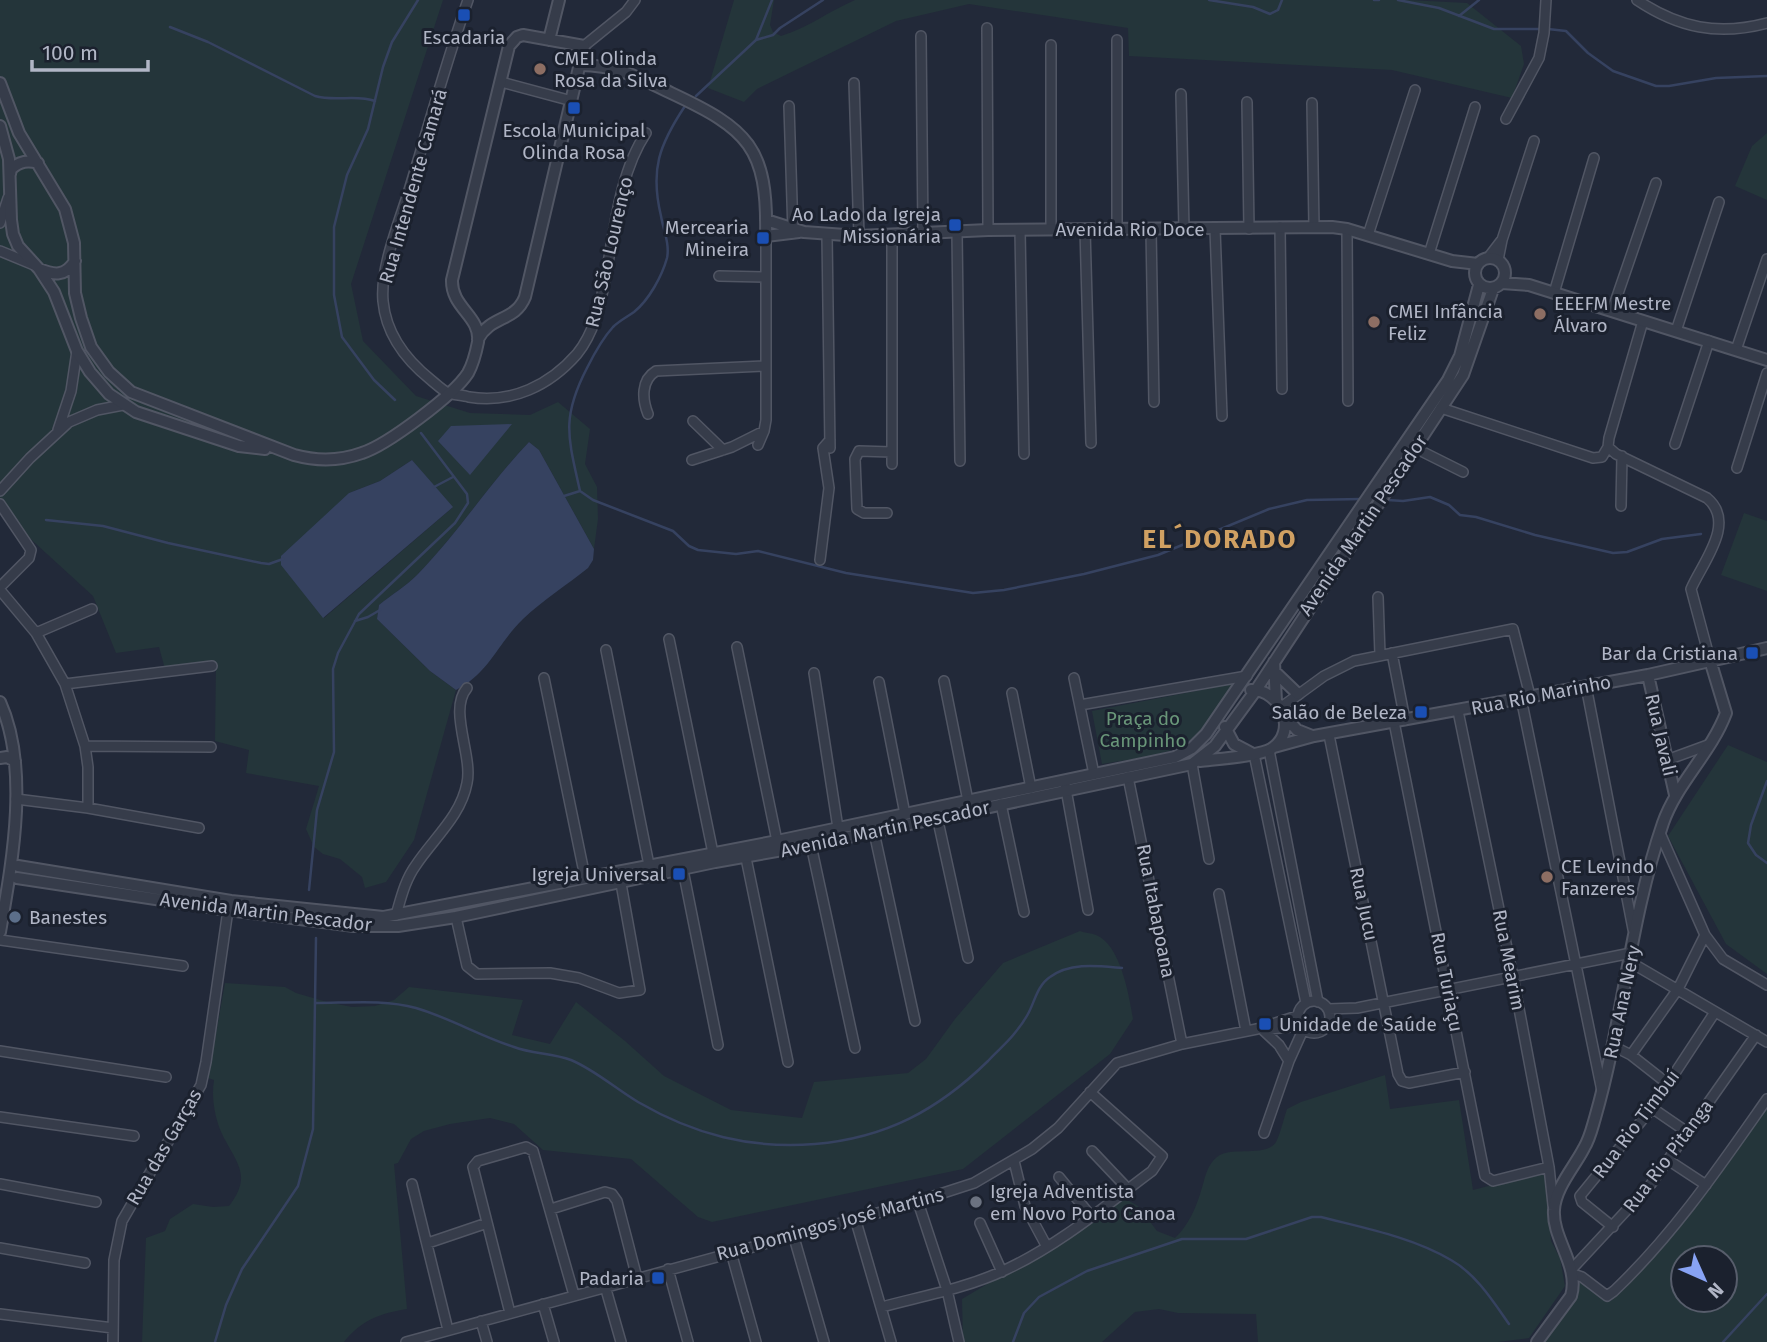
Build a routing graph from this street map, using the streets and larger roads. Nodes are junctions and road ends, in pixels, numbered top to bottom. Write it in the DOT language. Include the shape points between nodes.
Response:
graph roads {
  1 [pos="468,0"];
  2 [pos="559,0"];
  3 [pos="635,0"];
  4 [pos="1546,0"];
  5 [pos="1637,0"];
  6 [pos="1767,23"];
  7 [pos="987,28"];
  8 [pos="920,36"];
  9 [pos="549,40"];
  10 [pos="1117,40"];
  11 [pos="567,44"];
  12 [pos="1051,45"];
  13 [pos="584,47"];
  14 [pos="580,65"];
  15 [pos="603,65"];
  16 [pos="501,82"];
  17 [pos="0,83"];
  18 [pos="854,83"];
  19 [pos="1415,90"];
  20 [pos="1181,94"];
  21 [pos="572,101"];
  22 [pos="1247,102"];
  23 [pos="1312,103"];
  24 [pos="789,106"];
  25 [pos="1475,107"];
  26 [pos="1506,119"];
  27 [pos="0,126"];
  28 [pos="646,133"];
  29 [pos="1534,141"];
  30 [pos="1594,158"];
  31 [pos="38,163"];
  32 [pos="9,177"];
  33 [pos="1656,183"];
  34 [pos="10,193"];
  35 [pos="1718,202"];
  36 [pos="766,220"];
  37 [pos="0,223"];
  38 [pos="1280,227"];
  39 [pos="1314,227"];
  40 [pos="1051,229"];
  41 [pos="1085,229"];
  42 [pos="1117,229"];
  43 [pos="1151,229"];
  44 [pos="1184,229"];
  45 [pos="1215,229"];
  46 [pos="1249,229"];
  47 [pos="1347,229"];
  48 [pos="988,230"];
  49 [pos="1020,230"];
  50 [pos="797,231"];
  51 [pos="923,233"];
  52 [pos="957,233"];
  53 [pos="827,235"];
  54 [pos="892,235"];
  55 [pos="1368,235"];
  56 [pos="766,236"];
  57 [pos="859,236"];
  58 [pos="0,251"];
  59 [pos="1429,254"];
  60 [pos="1767,259"];
  61 [pos="75,260"];
  62 [pos="1485,264"];
  63 [pos="36,267"];
  64 [pos="1505,271"];
  65 [pos="719,276"];
  66 [pos="765,278"];
  67 [pos="1479,285"];
  68 [pos="1528,285"];
  69 [pos="1497,286"];
  70 [pos="1554,293"];
  71 [pos="1612,311"];
  72 [pos="471,318"];
  73 [pos="494,321"];
  74 [pos="1643,321"];
  75 [pos="1676,331"];
  76 [pos="478,340"];
  77 [pos="1709,341"];
  78 [pos="1736,350"];
  79 [pos="77,351"];
  80 [pos="1767,360"];
  81 [pos="764,366"];
  82 [pos="1767,373"];
  83 [pos="1282,389"];
  84 [pos="448,393"];
  85 [pos="1348,401"];
  86 [pos="1154,402"];
  87 [pos="123,405"];
  88 [pos="1441,408"];
  89 [pos="648,414"];
  90 [pos="1222,416"];
  91 [pos="693,421"];
  92 [pos="764,431"];
  93 [pos="56,435"];
  94 [pos="1091,443"];
  95 [pos="1675,444"];
  96 [pos="758,445"];
  97 [pos="1608,447"];
  98 [pos="1415,448"];
  99 [pos="280,450"];
  100 [pos="723,450"];
  101 [pos="892,452"];
  102 [pos="1024,454"];
  103 [pos="1622,456"];
  104 [pos="692,460"];
  105 [pos="960,461"];
  106 [pos="892,464"];
  107 [pos="1737,468"];
  108 [pos="1464,472"];
  109 [pos="0,491"];
  110 [pos="0,504"];
  111 [pos="1621,506"];
  112 [pos="887,513"];
  113 [pos="820,560"];
  114 [pos="0,588"];
  115 [pos="1378,597"];
  116 [pos="92,609"];
  117 [pos="36,633"];
  118 [pos="669,639"];
  119 [pos="737,647"];
  120 [pos="1767,648"];
  121 [pos="606,650"];
  122 [pos="1392,653"];
  123 [pos="1380,655"];
  124 [pos="1710,660"];
  125 [pos="1274,665"];
  126 [pos="212,666"];
  127 [pos="814,673"];
  128 [pos="1648,674"];
  129 [pos="1247,676"];
  130 [pos="544,677"];
  131 [pos="1074,678"];
  132 [pos="944,681"];
  133 [pos="879,682"];
  134 [pos="65,684"];
  135 [pos="1586,686"];
  136 [pos="467,688"];
  137 [pos="1256,690"];
  138 [pos="1012,692"];
  139 [pos="1235,694"];
  140 [pos="1298,694"];
  141 [pos="1525,697"];
  142 [pos="0,702"];
  143 [pos="1080,705"];
  144 [pos="1280,708"];
  145 [pos="1458,711"];
  146 [pos="1222,712"];
  147 [pos="1400,721"];
  148 [pos="1226,732"];
  149 [pos="1329,735"];
  150 [pos="1314,736"];
  151 [pos="1708,745"];
  152 [pos="85,746"];
  153 [pos="211,747"];
  154 [pos="1271,749"];
  155 [pos="1253,754"];
  156 [pos="0,758"];
  157 [pos="1667,760"];
  158 [pos="15,761"];
  159 [pos="1195,763"];
  160 [pos="1094,774"];
  161 [pos="1128,778"];
  162 [pos="1065,786"];
  163 [pos="1031,788"];
  164 [pos="1675,795"];
  165 [pos="16,799"];
  166 [pos="968,801"];
  167 [pos="1001,804"];
  168 [pos="88,808"];
  169 [pos="937,813"];
  170 [pos="905,814"];
  171 [pos="199,828"];
  172 [pos="835,828"];
  173 [pos="874,832"];
  174 [pos="1660,833"];
  175 [pos="808,840"];
  176 [pos="780,845"];
  177 [pos="713,853"];
  178 [pos="11,854"];
  179 [pos="746,858"];
  180 [pos="1209,859"];
  181 [pos="649,865"];
  182 [pos="18,866"];
  183 [pos="683,870"];
  184 [pos="585,877"];
  185 [pos="620,877"];
  186 [pos="17,878"];
  187 [pos="4,890"];
  188 [pos="1219,894"];
  189 [pos="228,910"];
  190 [pos="1088,910"];
  191 [pos="1024,912"];
  192 [pos="396,915"];
  193 [pos="456,917"];
  194 [pos="1704,931"];
  195 [pos="0,932"];
  196 [pos="1635,938"];
  197 [pos="0,940"];
  198 [pos="968,958"];
  199 [pos="1631,958"];
  200 [pos="1575,965"];
  201 [pos="183,966"];
  202 [pos="1513,977"];
  203 [pos="1767,985"];
  204 [pos="1448,989"];
  205 [pos="1678,989"];
  206 [pos="1318,1002"];
  207 [pos="1384,1002"];
  208 [pos="1306,1003"];
  209 [pos="1357,1007"];
  210 [pos="1328,1009"];
  211 [pos="1715,1012"];
  212 [pos="1329,1020"];
  213 [pos="915,1021"];
  214 [pos="1300,1024"];
  215 [pos="1260,1029"];
  216 [pos="1246,1031"];
  217 [pos="1756,1035"];
  218 [pos="1767,1042"];
  219 [pos="1182,1044"];
  220 [pos="718,1045"];
  221 [pos="1613,1046"];
  222 [pos="855,1048"];
  223 [pos="0,1051"];
  224 [pos="1631,1055"];
  225 [pos="1289,1060"];
  226 [pos="789,1062"];
  227 [pos="1465,1072"];
  228 [pos="166,1077"];
  229 [pos="1668,1084"];
  230 [pos="1090,1092"];
  231 [pos="1603,1092"];
  232 [pos="1767,1099"];
  233 [pos="1652,1108"];
  234 [pos="0,1117"];
  235 [pos="1687,1132"];
  236 [pos="1264,1133"];
  237 [pos="134,1136"];
  238 [pos="1092,1151"];
  239 [pos="1668,1160"];
  240 [pos="1014,1161"];
  241 [pos="1549,1167"];
  242 [pos="1059,1177"];
  243 [pos="0,1184"];
  244 [pos="412,1184"];
  245 [pos="1706,1185"];
  246 [pos="1128,1189"];
  247 [pos="96,1202"];
  248 [pos="918,1202"];
  249 [pos="551,1209"];
  250 [pos="1554,1210"];
  251 [pos="1091,1216"];
  252 [pos="855,1218"];
  253 [pos="487,1223"];
  254 [pos="981,1223"];
  255 [pos="1612,1227"];
  256 [pos="793,1234"];
  257 [pos="428,1243"];
  258 [pos="1047,1247"];
  259 [pos="0,1248"];
  260 [pos="730,1252"];
  261 [pos="85,1263"];
  262 [pos="668,1269"];
  263 [pos="1002,1272"];
  264 [pos="1572,1272"];
  265 [pos="637,1278"];
  266 [pos="605,1286"];
  267 [pos="947,1290"];
  268 [pos="574,1295"];
  269 [pos="543,1304"];
  270 [pos="882,1307"];
  271 [pos="510,1313"];
  272 [pos="0,1314"];
  273 [pos="481,1321"];
  274 [pos="113,1328"];
  275 [pos="448,1330"];
  276 [pos="419,1340"];
  277 [pos="113,1342"];
  278 [pos="406,1342"];
  279 [pos="487,1342"];
  280 [pos="554,1342"];
  281 [pos="621,1342"];
  282 [pos="688,1342"];
  283 [pos="756,1342"];
  284 [pos="824,1342"];
  285 [pos="891,1342"];
  286 [pos="959,1342"];
  287 [pos="1537,1342"];
  1 -- 84 [label="street, Rua Intendente Camará" via="383,286 386,315 398,346"];
  2 -- 9 [label="street"];
  3 -- 13 [label="street"];
  4 -- 26 [label="street" via="1539,58"];
  5 -- 6 [label="street" via="1675,21 1701,28 1733,30"];
  7 -- 48 [label="street"];
  8 -- 51 [label="street"];
  9 -- 11 [label="street"];
  9 -- 16 [label="street" via="517,37 509,46"];
  10 -- 42 [label="street"];
  11 -- 13 [label="street"];
  11 -- 14 [label="street" via="577,52"];
  12 -- 40 [label="street"];
  13 -- 14 [label="street"];
  13 -- 15 [label="street"];
  14 -- 15 [label="street"];
  14 -- 21 [label="street"];
  15 -- 36 [label="street" via="707,109 733,126 749,145 761,173"];
  16 -- 21 [label="street"];
  16 -- 72 [label="street" via="452,280 457,301"];
  17 -- 31 [label="street" via="14,123"];
  18 -- 57 [label="street"];
  19 -- 55 [label="street"];
  20 -- 44 [label="street"];
  21 -- 73 [label="street" via="525,297 519,309"];
  22 -- 46 [label="street"];
  23 -- 39 [label="street"];
  24 -- 50 [label="street"];
  25 -- 59 [label="street"];
  27 -- 32 [label="street"];
  28 -- 84 [label="street, Rua São Lourenço" via="635,149 625,180 598,308 579,351 533,390 510,396"];
  29 -- 62 [label="street" via="1502,240"];
  30 -- 70 [label="street"];
  31 -- 32 [label="street" via="20,163"];
  31 -- 61 [label="street" via="65,209"];
  32 -- 34 [label="street"];
  33 -- 71 [label="street"];
  34 -- 37 [label="street"];
  34 -- 63 [label="street" via="13,234"];
  35 -- 75 [label="street"];
  36 -- 50 [label="street, Avenida Rio Doce"];
  36 -- 56 [label="street"];
  38 -- 39 [label="street, Avenida Rio Doce"];
  38 -- 46 [label="street, Avenida Rio Doce"];
  38 -- 83 [label="street"];
  39 -- 47 [label="street, Avenida Rio Doce"];
  40 -- 41 [label="street, Avenida Rio Doce"];
  40 -- 49 [label="street, Avenida Rio Doce"];
  41 -- 42 [label="street, Avenida Rio Doce"];
  41 -- 94 [label="street"];
  42 -- 43 [label="street, Avenida Rio Doce"];
  43 -- 44 [label="street, Avenida Rio Doce"];
  43 -- 86 [label="street"];
  44 -- 45 [label="street, Avenida Rio Doce"];
  45 -- 46 [label="street, Avenida Rio Doce"];
  45 -- 90 [label="street"];
  47 -- 55 [label="street, Avenida Rio Doce"];
  47 -- 85 [label="street"];
  48 -- 49 [label="street, Avenida Rio Doce"];
  48 -- 52 [label="street, Avenida Rio Doce"];
  49 -- 102 [label="street"];
  50 -- 53 [label="street, Avenida Rio Doce"];
  50 -- 56 [label="street, Avenida Rio Doce"];
  51 -- 52 [label="street, Avenida Rio Doce"];
  51 -- 54 [label="street, Avenida Rio Doce"];
  52 -- 105 [label="street"];
  53 -- 57 [label="street, Avenida Rio Doce"];
  53 -- 113 [label="street" via="830,444 823,447 829,488"];
  54 -- 57 [label="street, Avenida Rio Doce"];
  54 -- 101 [label="street"];
  55 -- 59 [label="street, Avenida Rio Doce"];
  56 -- 66 [label="street"];
  58 -- 63 [label="street"];
  59 -- 62 [label="street, Avenida Rio Doce"];
  60 -- 78 [label="street"];
  61 -- 63 [label="street" via="60,274"];
  61 -- 99 [label="street" via="75,293 83,325 91,347 113,377 131,391"];
  62 -- 64 [label="street"];
  62 -- 67 [label="street"];
  63 -- 79 [label="street" via="61,305"];
  64 -- 68 [label="street"];
  64 -- 69 [label="street, Avenida Martin Pescador"];
  65 -- 66 [label="street"];
  66 -- 81 [label="street"];
  67 -- 69 [label="street" via="1487,289"];
  67 -- 129 [label="street, Avenida Martin Pescador" via="1460,356 1448,380"];
  68 -- 69 [label="street"];
  68 -- 70 [label="street"];
  69 -- 88 [label="street, Avenida Martin Pescador" via="1468,364"];
  70 -- 71 [label="street"];
  71 -- 74 [label="street"];
  72 -- 73 [label="street"];
  72 -- 76 [label="street"];
  73 -- 76 [label="street"];
  74 -- 75 [label="street"];
  74 -- 97 [label="street"];
  75 -- 77 [label="street"];
  76 -- 84 [label="street" via="467,374"];
  77 -- 78 [label="street"];
  77 -- 95 [label="street"];
  78 -- 80 [label="street"];
  79 -- 87 [label="street" via="98,383"];
  79 -- 93 [label="street" via="69,400"];
  81 -- 89 [label="street" via="652,373 644,393"];
  81 -- 92 [label="street"];
  82 -- 107 [label="street"];
  84 -- 99 [label="street" via="401,432 360,454 312,460"];
  87 -- 93 [label="street" via="85,414"];
  87 -- 99 [label="street" via="239,446"];
  88 -- 97 [label="street" via="1593,458 1602,457"];
  88 -- 98 [label="street, Avenida Martin Pescador"];
  91 -- 100 [label="street"];
  92 -- 96 [label="street"];
  92 -- 100 [label="street"];
  93 -- 109 [label="street"];
  97 -- 103 [label="street"];
  98 -- 108 [label="street"];
  98 -- 125 [label="street, Avenida Martin Pescador"];
  100 -- 104 [label="street"];
  101 -- 106 [label="street"];
  101 -- 112 [label="street" via="859,452 855,459 857,509"];
  103 -- 111 [label="street"];
  103 -- 124 [label="street" via="1707,498 1714,506 1719,529 1691,589"];
  110 -- 114 [label="street" via="31,550 29,558"];
  114 -- 117 [label="street"];
  115 -- 123 [label="street"];
  116 -- 117 [label="street"];
  117 -- 134 [label="street"];
  118 -- 177 [label="street"];
  119 -- 176 [label="street"];
  120 -- 124 [label="street, Rua Rio Marinho"];
  121 -- 181 [label="street"];
  122 -- 123 [label="street"];
  122 -- 141 [label="street" via="1513,629"];
  122 -- 147 [label="street, Rua Turiaçu"];
  123 -- 140 [label="street" via="1337,668"];
  124 -- 128 [label="street, Rua Rio Marinho"];
  124 -- 151 [label="street, Rua Ana Nery" via="1726,713"];
  125 -- 137 [label="street, Avenida Martin Pescador"];
  125 -- 140 [label="street"];
  125 -- 144 [label="street"];
  126 -- 134 [label="street"];
  127 -- 172 [label="street"];
  128 -- 135 [label="street, Rua Rio Marinho"];
  128 -- 157 [label="street, Rua Javali"];
  129 -- 139 [label="street, Avenida Martin Pescador"];
  129 -- 143 [label="street"];
  130 -- 184 [label="street"];
  131 -- 143 [label="street"];
  132 -- 166 [label="street"];
  133 -- 170 [label="street"];
  134 -- 152 [label="street"];
  135 -- 141 [label="street, Rua Rio Marinho"];
  135 -- 196 [label="street"];
  136 -- 192 [label="street" via="460,708 467,783 450,821 409,876"];
  137 -- 139 [label="street"];
  137 -- 144 [label="street" via="1270,696"];
  137 -- 148 [label="street, Avenida Martin Pescador"];
  138 -- 163 [label="street"];
  139 -- 146 [label="street, Avenida Martin Pescador"];
  140 -- 144 [label="street"];
  141 -- 145 [label="street, Rua Rio Marinho"];
  141 -- 200 [label="street"];
  142 -- 158 [label="street"];
  143 -- 160 [label="street"];
  144 -- 150 [label="street" via="1297,730"];
  144 -- 154 [label="street" via="1283,733"];
  145 -- 147 [label="street, Rua Rio Marinho"];
  145 -- 202 [label="street, Rua Mearim"];
  146 -- 148 [label="street"];
  146 -- 160 [label="street, Avenida Martin Pescador" via="1201,740 1175,757"];
  147 -- 149 [label="street, Rua Rio Marinho"];
  147 -- 204 [label="street, Rua Turiaçu"];
  148 -- 155 [label="street" via="1234,744"];
  148 -- 159 [label="street, Avenida Martin Pescador"];
  149 -- 150 [label="street, Rua Rio Marinho"];
  149 -- 207 [label="street, Rua Jucu"];
  150 -- 154 [label="street, Rua Rio Marinho"];
  151 -- 157 [label="street"];
  151 -- 164 [label="street, Rua Ana Nery"];
  152 -- 153 [label="street"];
  152 -- 168 [label="street"];
  154 -- 155 [label="street"];
  154 -- 206 [label="street"];
  155 -- 159 [label="street"];
  155 -- 208 [label="street"];
  156 -- 158 [label="street"];
  157 -- 164 [label="street, Rua Javali"];
  158 -- 165 [label="street"];
  159 -- 161 [label="street, Avenida Martin Pescador"];
  159 -- 180 [label="street"];
  160 -- 162 [label="street, Avenida Martin Pescador"];
  161 -- 162 [label="street, Avenida Martin Pescador"];
  161 -- 219 [label="street, Rua Itabapoana"];
  162 -- 163 [label="street, Avenida Martin Pescador"];
  162 -- 167 [label="street, Avenida Martin Pescador"];
  162 -- 190 [label="street"];
  163 -- 166 [label="street, Avenida Martin Pescador"];
  164 -- 174 [label="street, Rua Ana Nery"];
  165 -- 168 [label="street"];
  165 -- 178 [label="street"];
  166 -- 169 [label="street, Avenida Martin Pescador"];
  167 -- 169 [label="street, Avenida Martin Pescador"];
  167 -- 191 [label="street"];
  168 -- 171 [label="street"];
  169 -- 170 [label="street, Avenida Martin Pescador"];
  169 -- 173 [label="street, Avenida Martin Pescador"];
  169 -- 198 [label="street"];
  170 -- 172 [label="street, Avenida Martin Pescador"];
  172 -- 175 [label="street"];
  173 -- 175 [label="street, Avenida Martin Pescador"];
  173 -- 213 [label="street"];
  174 -- 194 [label="street"];
  174 -- 196 [label="street, Rua Ana Nery"];
  175 -- 176 [label="street, Avenida Martin Pescador"];
  175 -- 222 [label="street"];
  176 -- 177 [label="street, Avenida Martin Pescador"];
  176 -- 179 [label="street, Avenida Martin Pescador"];
  177 -- 181 [label="street, Avenida Martin Pescador"];
  178 -- 182 [label="street"];
  178 -- 187 [label="street"];
  179 -- 183 [label="street, Avenida Martin Pescador"];
  179 -- 226 [label="street"];
  181 -- 185 [label="street, Avenida Martin Pescador"];
  182 -- 186 [label="street"];
  182 -- 192 [label="street, Avenida Martin Pescador" via="231,901 367,917"];
  183 -- 185 [label="street, Avenida Martin Pescador"];
  183 -- 220 [label="street"];
  184 -- 185 [label="street, Avenida Martin Pescador"];
  184 -- 192 [label="street, Avenida Martin Pescador"];
  185 -- 193 [label="street, Avenida Martin Pescador"];
  185 -- 193 [label="street" via="640,990 610,992 579,978 550,973 472,972"];
  186 -- 187 [label="street"];
  186 -- 189 [label="street, Avenida Martin Pescador"];
  187 -- 195 [label="street"];
  188 -- 216 [label="street"];
  189 -- 193 [label="street, Avenida Martin Pescador" via="369,927"];
  189 -- 274 [label="street, Rua das Garças" via="204,1075 122,1221 114,1260"];
  194 -- 203 [label="street" via="1723,959"];
  194 -- 205 [label="street"];
  196 -- 199 [label="street, Rua Ana Nery"];
  197 -- 201 [label="street"];
  199 -- 200 [label="street"];
  199 -- 205 [label="street"];
  199 -- 221 [label="street, Rua Ana Nery"];
  200 -- 202 [label="street"];
  200 -- 231 [label="street"];
  202 -- 204 [label="street"];
  202 -- 241 [label="street, Rua Mearim"];
  204 -- 207 [label="street"];
  204 -- 227 [label="street, Rua Turiaçu"];
  205 -- 211 [label="street"];
  205 -- 224 [label="street"];
  206 -- 208 [label="street"];
  206 -- 210 [label="street"];
  207 -- 209 [label="street"];
  207 -- 227 [label="street, Rua Jucu" via="1402,1081"];
  208 -- 214 [label="street" via="1299,1011"];
  209 -- 210 [label="street"];
  209 -- 212 [label="street"];
  210 -- 212 [label="street"];
  211 -- 217 [label="street"];
  211 -- 229 [label="street, Rua Rio Timbuí"];
  212 -- 214 [label="street" via="1321,1032 1312,1033"];
  214 -- 215 [label="street, Rua Domingos José Martins"];
  214 -- 225 [label="street"];
  215 -- 216 [label="street, Rua Domingos José Martins"];
  215 -- 225 [label="street"];
  216 -- 219 [label="street, Rua Domingos José Martins"];
  217 -- 218 [label="street"];
  217 -- 235 [label="street, Rua Rio Pitanga"];
  219 -- 230 [label="street, Rua Domingos José Martins" via="1117,1062"];
  221 -- 224 [label="street"];
  221 -- 231 [label="street, Rua Ana Nery"];
  223 -- 228 [label="street"];
  224 -- 229 [label="street"];
  225 -- 236 [label="street"];
  227 -- 241 [label="street, Rua Turiaçu" via="1487,1178 1493,1181"];
  229 -- 233 [label="street, Rua Rio Timbuí"];
  230 -- 240 [label="street, Rua Domingos José Martins" via="1047,1138"];
  230 -- 246 [label="street" via="1162,1156 1152,1171"];
  231 -- 250 [label="street, Rua Ana Nery" via="1589,1139"];
  232 -- 245 [label="street"];
  233 -- 235 [label="street"];
  233 -- 255 [label="street, Rua Rio Timbuí" via="1580,1196"];
  234 -- 237 [label="street"];
  235 -- 239 [label="street, Rua Rio Pitanga"];
  238 -- 246 [label="street"];
  239 -- 245 [label="street"];
  239 -- 255 [label="street, Rua Rio Pitanga"];
  240 -- 248 [label="street, Rua Domingos José Martins" via="974,1183"];
  240 -- 258 [label="street" via="1025,1206"];
  241 -- 250 [label="street, Rua Mearim"];
  242 -- 251 [label="street"];
  243 -- 247 [label="street"];
  244 -- 257 [label="street"];
  245 -- 264 [label="street" via="1611,1294 1607,1296"];
  246 -- 251 [label="street"];
  248 -- 252 [label="street, Rua Domingos José Martins"];
  248 -- 267 [label="street"];
  249 -- 253 [label="street" via="529,1147 473,1165"];
  249 -- 265 [label="street" via="605,1192 612,1194"];
  249 -- 268 [label="street"];
  250 -- 264 [label="street"];
  251 -- 258 [label="street"];
  252 -- 256 [label="street, Rua Domingos José Martins"];
  252 -- 270 [label="street"];
  253 -- 257 [label="street"];
  253 -- 271 [label="street"];
  254 -- 263 [label="street"];
  255 -- 264 [label="street, Rua Rio Pitanga"];
  256 -- 260 [label="street, Rua Domingos José Martins"];
  256 -- 284 [label="street"];
  257 -- 275 [label="street"];
  258 -- 263 [label="street"];
  259 -- 261 [label="street"];
  260 -- 262 [label="street, Rua Domingos José Martins"];
  260 -- 283 [label="street"];
  262 -- 265 [label="street, Rua Domingos José Martins"];
  262 -- 282 [label="street"];
  263 -- 267 [label="street"];
  264 -- 287 [label="street" via="1571,1296"];
  265 -- 266 [label="street, Rua Domingos José Martins"];
  266 -- 268 [label="street, Rua Domingos José Martins"];
  266 -- 281 [label="street"];
  267 -- 270 [label="street"];
  267 -- 286 [label="street"];
  268 -- 269 [label="street, Rua Domingos José Martins"];
  269 -- 271 [label="street, Rua Domingos José Martins"];
  269 -- 280 [label="street"];
  270 -- 285 [label="street"];
  271 -- 273 [label="street, Rua Domingos José Martins"];
  272 -- 274 [label="street"];
  273 -- 275 [label="street, Rua Domingos José Martins"];
  273 -- 279 [label="street"];
  274 -- 277 [label="street, Rua das Garças"];
  275 -- 276 [label="street, Rua Domingos José Martins"];
  276 -- 278 [label="street, Rua Domingos José Martins"];
}
